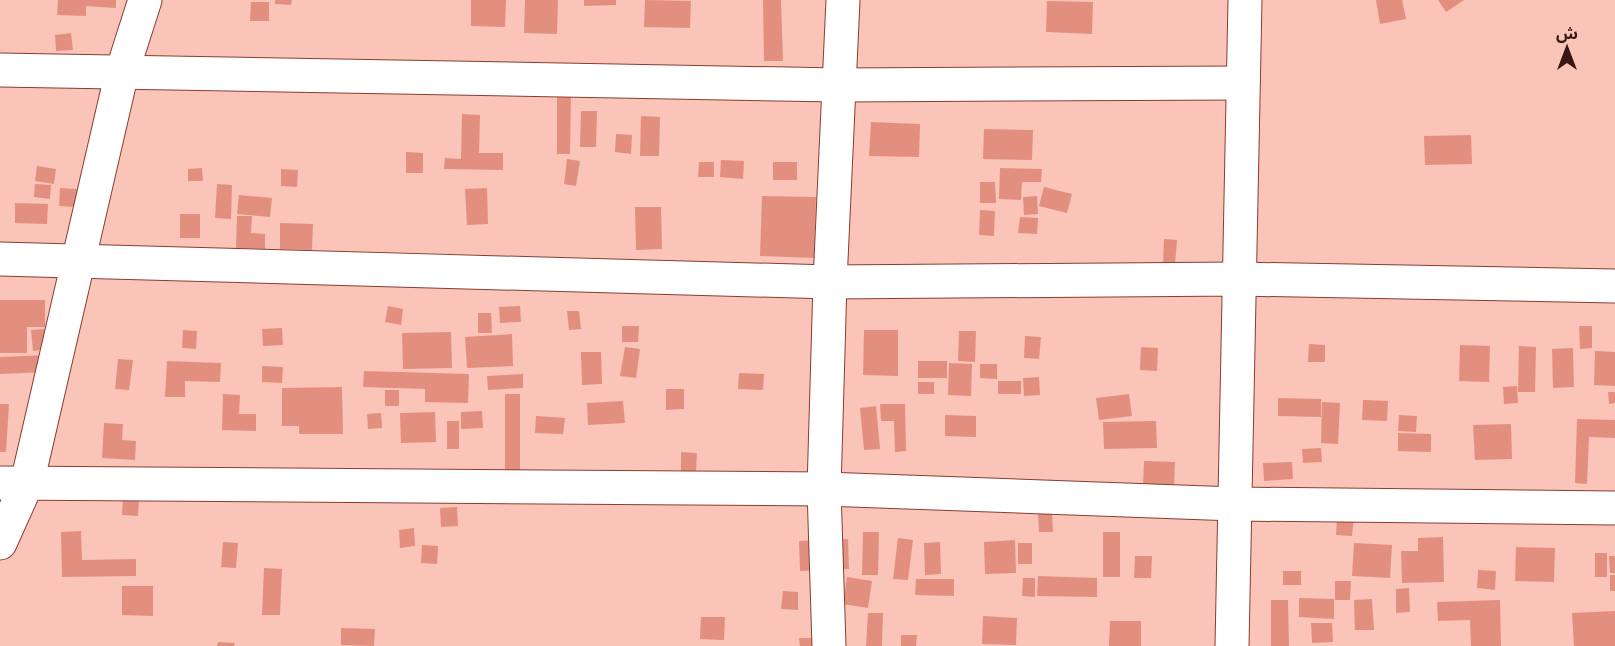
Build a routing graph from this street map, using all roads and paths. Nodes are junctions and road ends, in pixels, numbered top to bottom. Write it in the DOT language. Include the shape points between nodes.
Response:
graph roads {
  1 [pos="145,0"];
  2 [pos="843,0"];
  3 [pos="1245,0"];
  4 [pos="0,70"];
  5 [pos="122,72"];
  6 [pos="1243,83"];
  7 [pos="839,85"];
  8 [pos="0,259"];
  9 [pos="80,261"];
  10 [pos="1238,279"];
  11 [pos="830,282"];
  12 [pos="1615,286"];
  13 [pos="14,483"];
  14 [pos="824,489"];
  15 [pos="1235,504"];
  16 [pos="1615,508"];
  17 [pos="0,543"];
  18 [pos="829,646"];
  19 [pos="1232,646"];
  1 -- 5 [label="street"];
  2 -- 7 [label="street"];
  3 -- 6 [label="street"];
  4 -- 5 [label="street"];
  5 -- 7 [label="street"];
  5 -- 9 [label="street"];
  6 -- 7 [label="street"];
  6 -- 10 [label="street"];
  7 -- 11 [label="street"];
  8 -- 9 [label="street"];
  9 -- 11 [label="street"];
  9 -- 13 [label="street"];
  10 -- 11 [label="street"];
  10 -- 12 [label="street"];
  10 -- 15 [label="street"];
  11 -- 14 [label="street"];
  13 -- 14 [label="street"];
  13 -- 17 [label="street"];
  14 -- 15 [label="street"];
  14 -- 18 [label="street"];
  15 -- 16 [label="street"];
  15 -- 19 [label="street"];
}
